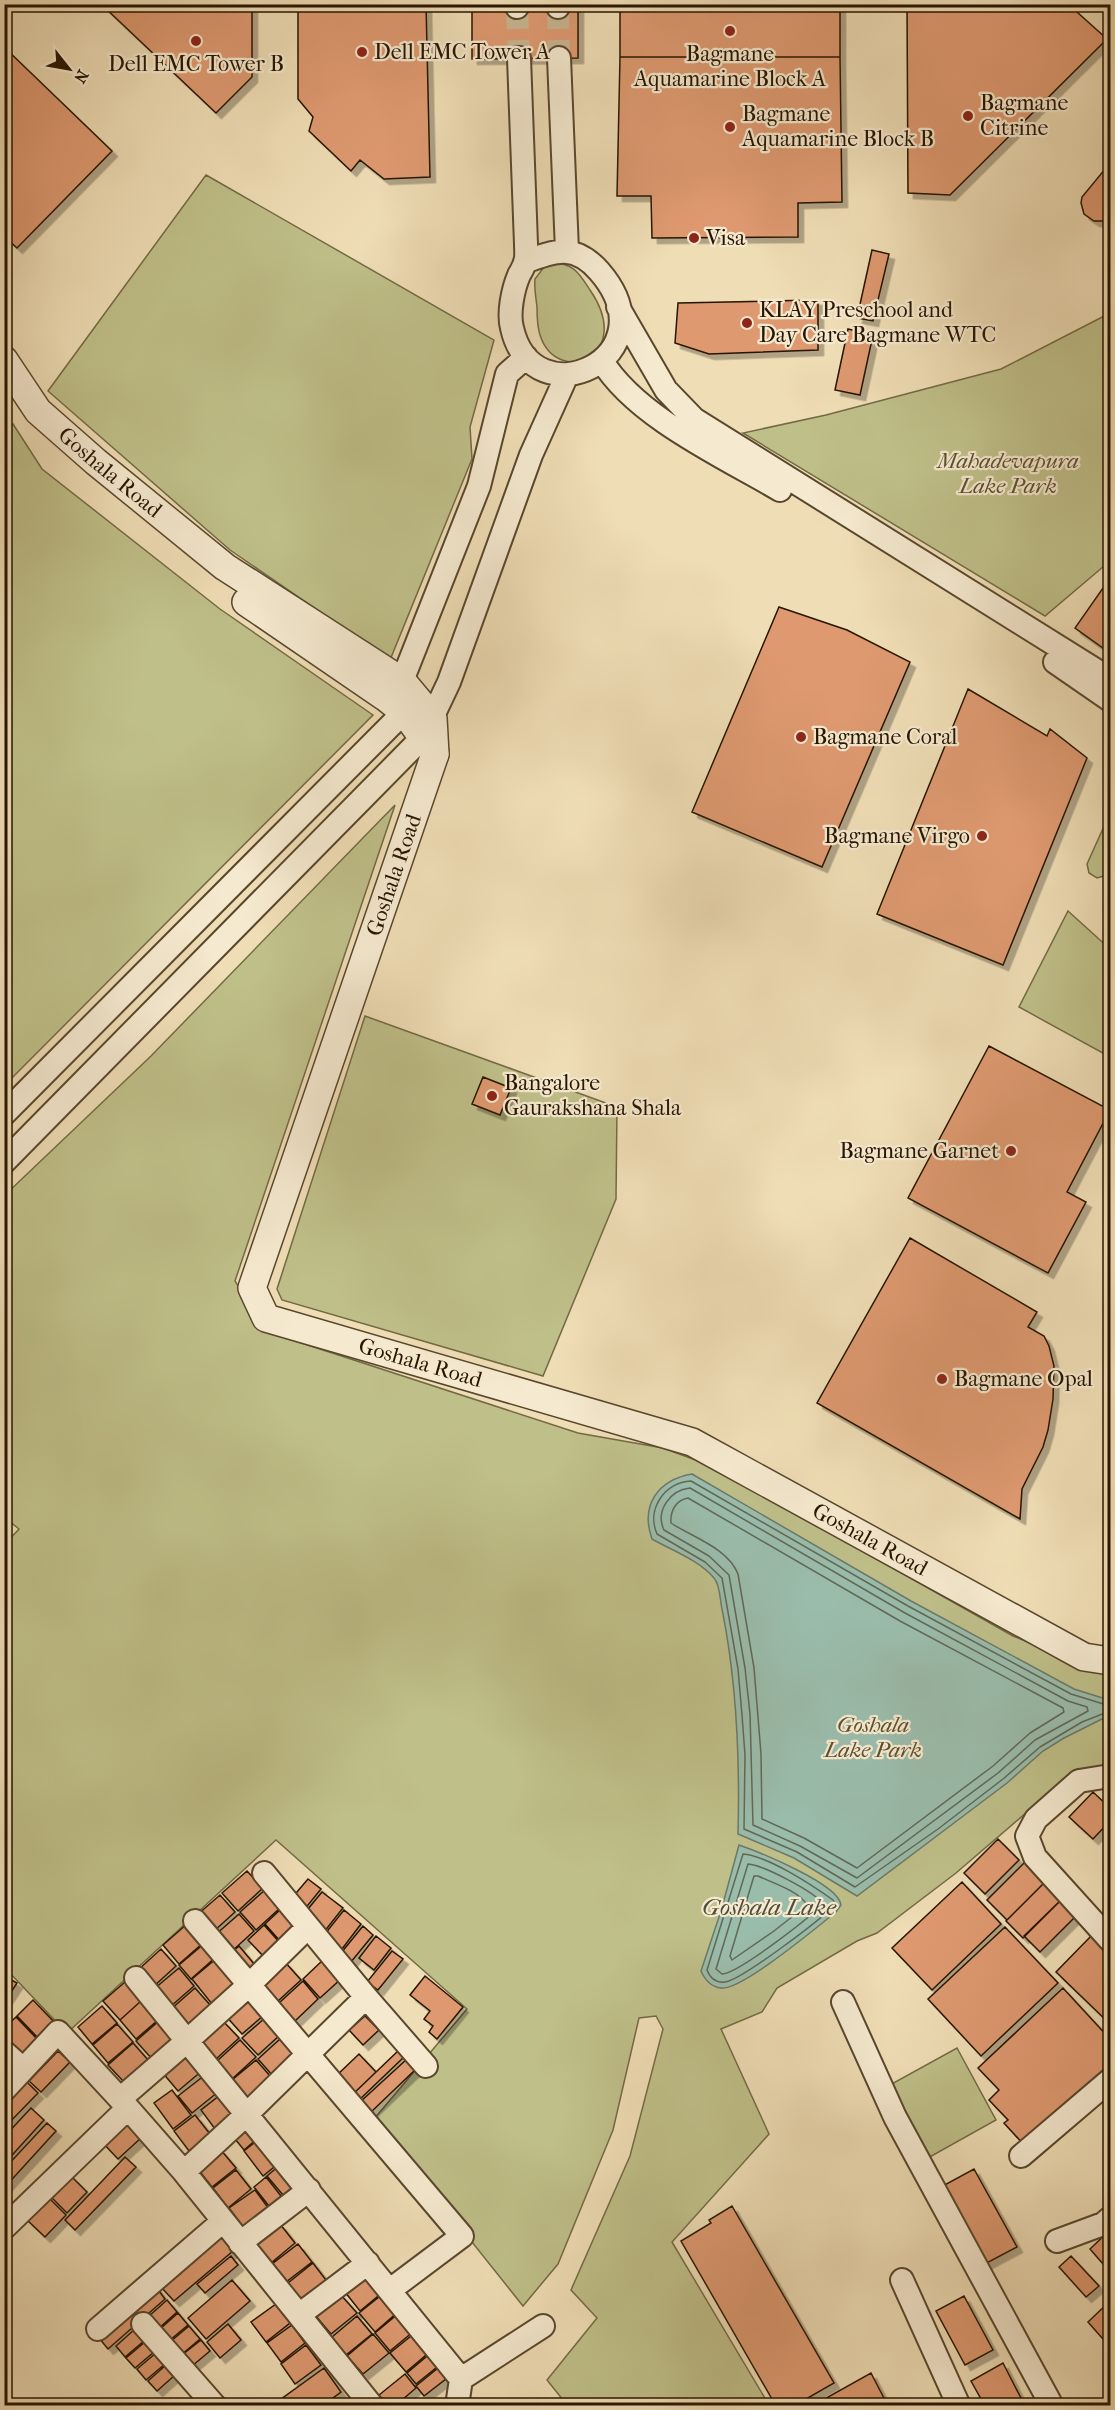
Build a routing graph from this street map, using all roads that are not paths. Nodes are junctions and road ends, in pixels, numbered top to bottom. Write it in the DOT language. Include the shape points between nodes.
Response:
graph roads {
  1 [pos="519,58"];
  2 [pos="560,58"];
  3 [pos="567,250"];
  4 [pos="525,262"];
  5 [pos="618,307"];
  6 [pos="526,357"];
  7 [pos="602,361"];
  8 [pos="567,375"];
  9 [pos="8,380"];
  10 [pos="31,416"];
  11 [pos="1110,680"];
  12 [pos="402,681"];
  13 [pos="1110,700"];
  14 [pos="404,712"];
  15 [pos="430,736"];
  16 [pos="4,1114"];
  17 [pos="4,1162"];
  18 [pos="1110,1662"];
  19 [pos="1110,1776"];
  20 [pos="264,1873"];
  21 [pos="195,1921"];
  22 [pos="308,1926"];
  23 [pos="1110,1940"];
  24 [pos="136,1978"];
  25 [pos="249,1985"];
  26 [pos="366,1997"];
  27 [pos="843,2002"];
  28 [pos="187,2041"];
  29 [pos="4,2052"];
  30 [pos="308,2054"];
  31 [pos="426,2066"];
  32 [pos="23,2069"];
  33 [pos="1110,2080"];
  34 [pos="4,2090"];
  35 [pos="124,2104"];
  36 [pos="248,2114"];
  37 [pos="1021,2156"];
  38 [pos="184,2172"];
  39 [pos="309,2190"];
  40 [pos="1110,2218"];
  41 [pos="223,2221"];
  42 [pos="4,2228"];
  43 [pos="1057,2241"];
  44 [pos="240,2243"];
  45 [pos="368,2263"];
  46 [pos="902,2280"];
  47 [pos="390,2290"];
  48 [pos="299,2315"];
  49 [pos="143,2324"];
  50 [pos="543,2326"];
  51 [pos="98,2329"];
  52 [pos="461,2379"];
  53 [pos="215,2406"];
  54 [pos="372,2406"];
  55 [pos="457,2406"];
  56 [pos="959,2406"];
  57 [pos="1052,2406"];
  1 -- 4 [label="street"];
  2 -- 3 [label="street"];
  3 -- 4 [label="street"];
  3 -- 5 [label="street" via="588,259 611,289"];
  4 -- 6 [label="street" via="514,294 511,327"];
  5 -- 7 [label="street" via="622,325 615,345"];
  5 -- 11 [label="street" via="666,390 694,419"];
  6 -- 8 [label="street" via="546,372"];
  6 -- 12 [label="street" via="507,374 479,486"];
  7 -- 8 [label="street"];
  7 -- 13 [label="street" via="612,378 639,404 974,607"];
  8 -- 15 [label="street" via="531,455"];
  9 -- 10 [label="street, Goshala Road"];
  10 -- 12 [label="street, Goshala Road" via="96,462 225,567"];
  10 -- 14 [label="street, Goshala Road" via="85,475 215,580"];
  12 -- 14 [label="street"];
  12 -- 15 [label="street, Goshala Road"];
  14 -- 15 [label="street, Goshala Road"];
  14 -- 16 [label="street"];
  15 -- 17 [label="street"];
  15 -- 18 [label="street, Goshala Road" via="252,1288 266,1318 692,1442 1084,1657"];
  19 -- 23 [label="street" via="1079,1781 1036,1819 1028,1836 1035,1857"];
  20 -- 22 [label="street"];
  21 -- 25 [label="street"];
  22 -- 25 [label="street"];
  22 -- 26 [label="street"];
  24 -- 28 [label="street"];
  25 -- 28 [label="street"];
  25 -- 30 [label="street"];
  26 -- 30 [label="street"];
  26 -- 31 [label="street"];
  27 -- 57 [label="street" via="895,2117"];
  28 -- 35 [label="street"];
  28 -- 36 [label="street"];
  29 -- 32 [label="street"];
  30 -- 36 [label="street"];
  30 -- 47 [label="street" via="462,2236"];
  32 -- 34 [label="street"];
  32 -- 35 [label="street" via="58,2032"];
  33 -- 37 [label="street"];
  35 -- 38 [label="street"];
  35 -- 42 [label="street"];
  36 -- 38 [label="street"];
  36 -- 39 [label="street"];
  38 -- 41 [label="street"];
  39 -- 44 [label="street"];
  39 -- 45 [label="street"];
  40 -- 43 [label="street"];
  41 -- 44 [label="street"];
  41 -- 51 [label="street"];
  44 -- 48 [label="street"];
  45 -- 47 [label="street"];
  45 -- 48 [label="street"];
  46 -- 56 [label="street"];
  47 -- 52 [label="street"];
  48 -- 54 [label="street"];
  49 -- 53 [label="street"];
  50 -- 52 [label="street"];
  52 -- 55 [label="street"];
}
